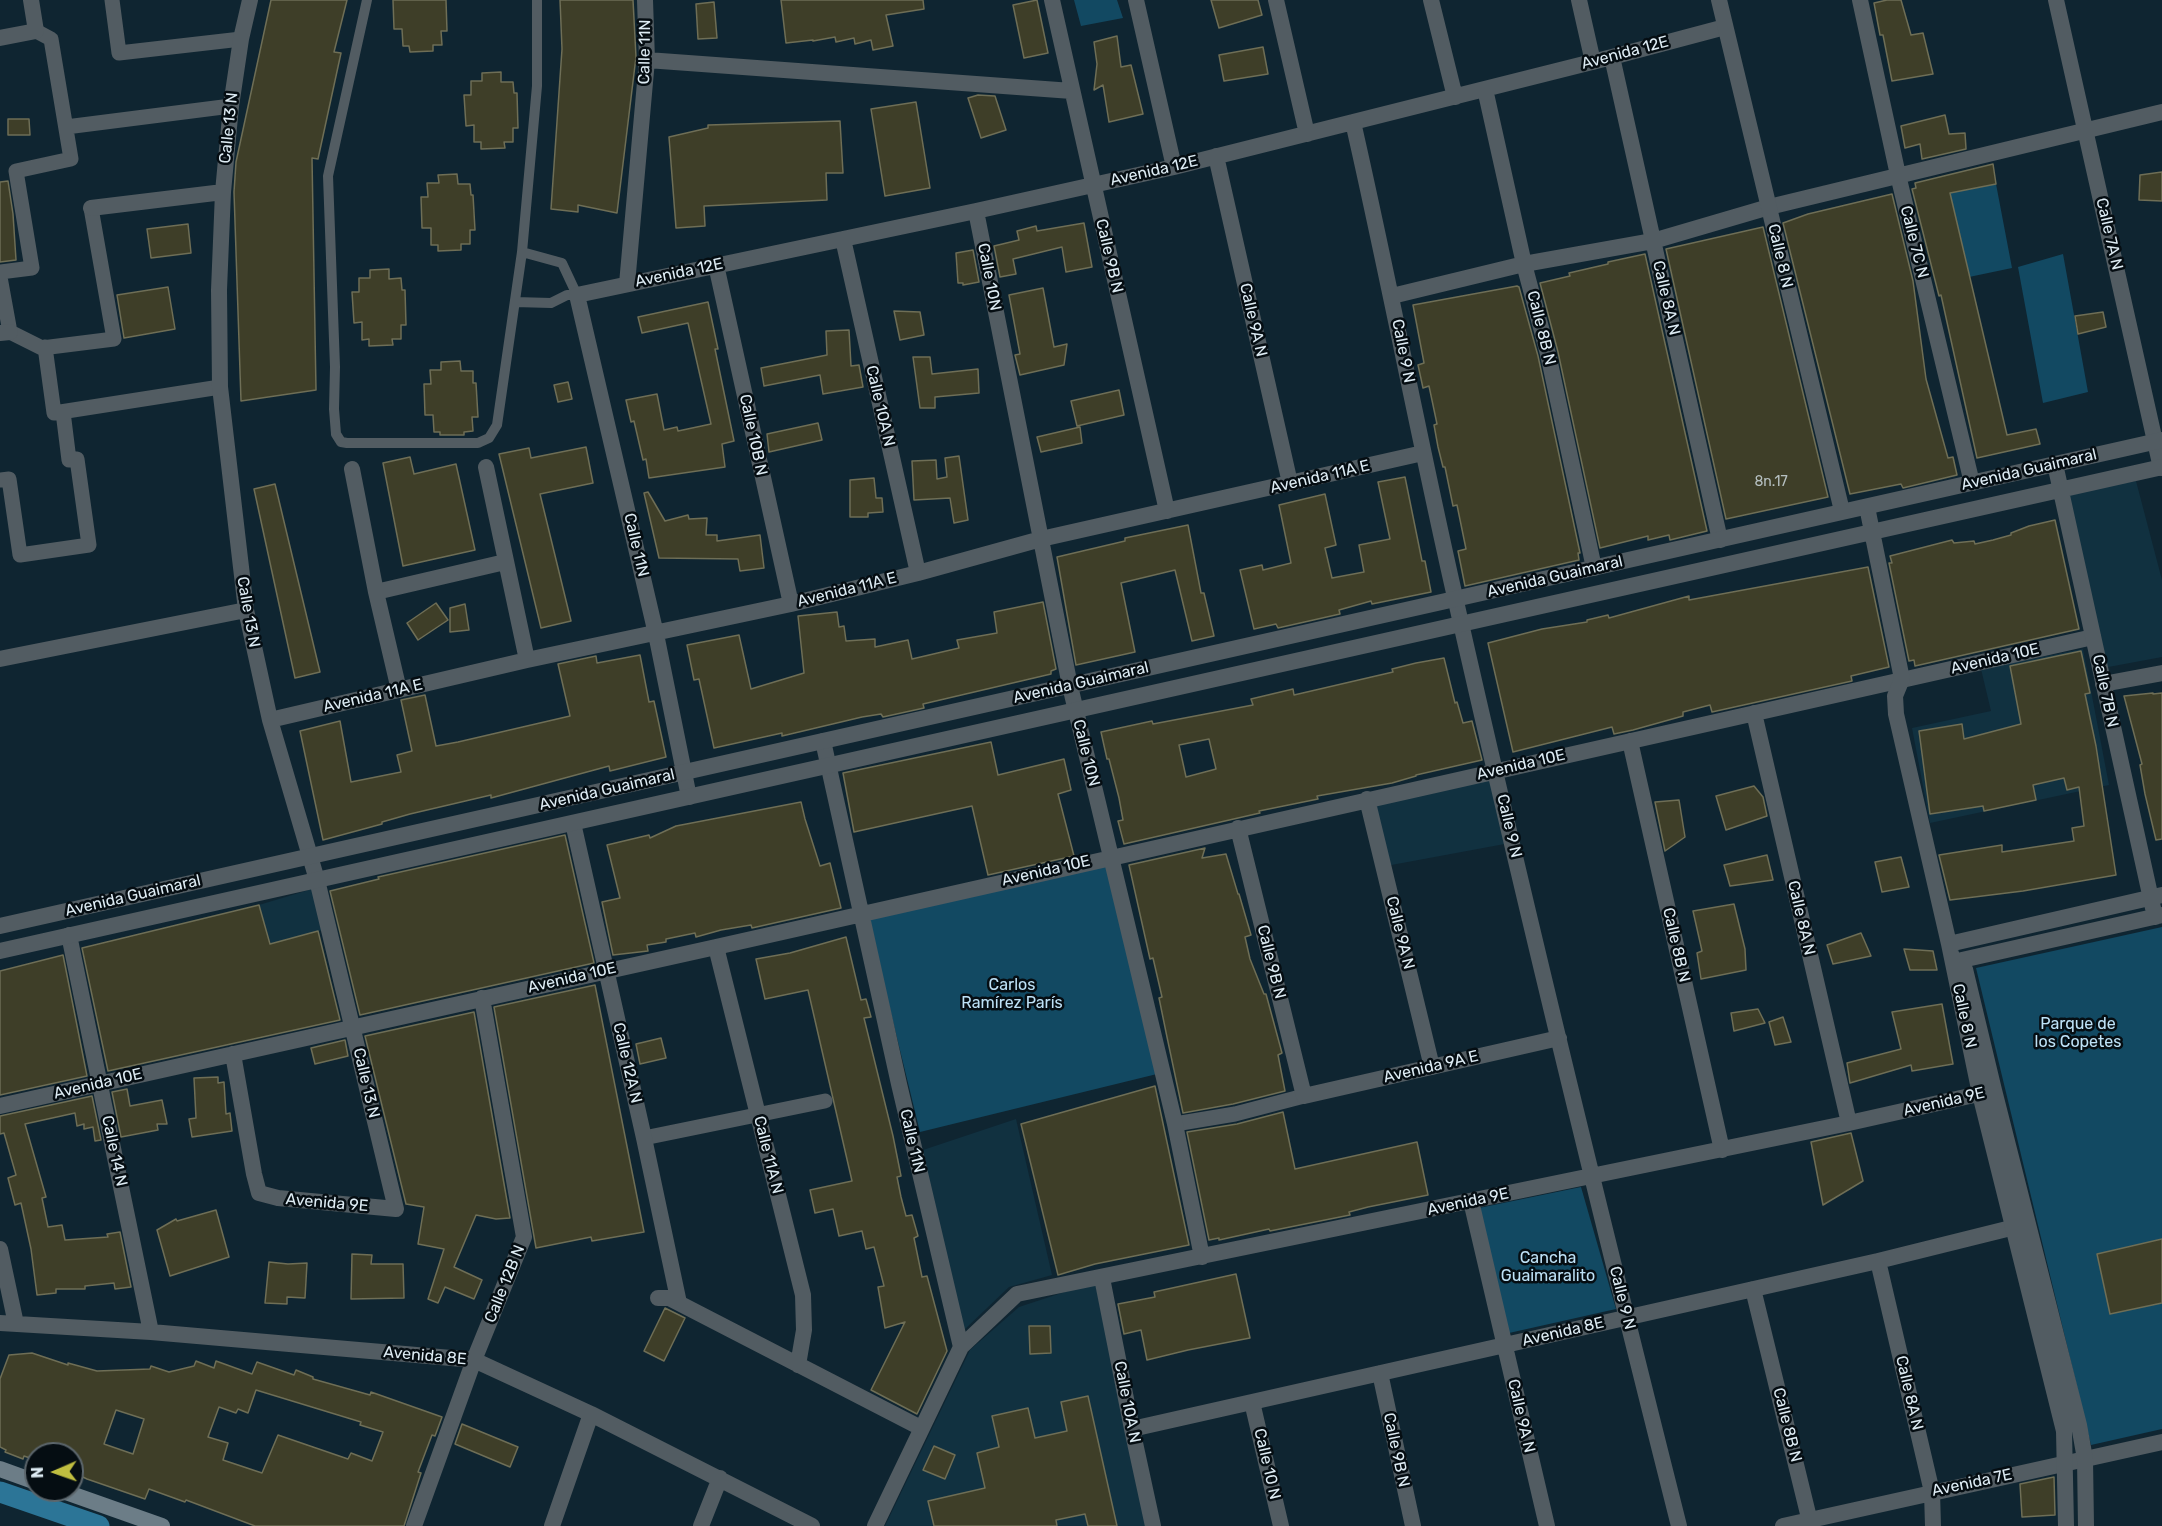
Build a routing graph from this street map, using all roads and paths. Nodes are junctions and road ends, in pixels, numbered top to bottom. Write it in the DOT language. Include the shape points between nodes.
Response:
graph roads {
  1 [pos="31,0"];
  2 [pos="112,0"];
  3 [pos="249,0"];
  4 [pos="368,0"];
  5 [pos="537,0"];
  6 [pos="645,0"];
  7 [pos="1052,0"];
  8 [pos="1136,0"];
  9 [pos="1276,0"];
  10 [pos="1431,0"];
  11 [pos="1579,0"];
  12 [pos="1719,0"];
  13 [pos="1860,0"];
  14 [pos="2056,0"];
  15 [pos="1725,27"];
  16 [pos="36,32"];
  17 [pos="0,38"];
  18 [pos="241,39"];
  19 [pos="1612,57"];
  20 [pos="647,60"];
  21 [pos="1593,62"];
  22 [pos="1485,89"];
  23 [pos="1072,91"];
  24 [pos="1455,97"];
  25 [pos="231,106"];
  26 [pos="2162,112"];
  27 [pos="1353,122"];
  28 [pos="66,127"];
  29 [pos="2085,130"];
  30 [pos="1307,134"];
  31 [pos="1216,156"];
  32 [pos="1174,167"];
  33 [pos="1898,175"];
  34 [pos="1093,184"];
  35 [pos="223,192"];
  36 [pos="1769,207"];
  37 [pos="91,208"];
  38 [pos="976,211"];
  39 [pos="843,239"];
  40 [pos="1653,241"];
  41 [pos="522,252"];
  42 [pos="1524,264"];
  43 [pos="716,266"];
  44 [pos="1,283"];
  45 [pos="627,284"];
  46 [pos="577,295"];
  47 [pos="1392,296"];
  48 [pos="514,302"];
  49 [pos="5,333"];
  50 [pos="45,347"];
  51 [pos="220,387"];
  52 [pos="63,412"];
  53 [pos="2159,441"];
  54 [pos="1423,453"];
  55 [pos="2055,464"];
  56 [pos="486,467"];
  57 [pos="2161,467"];
  58 [pos="352,469"];
  59 [pos="0,480"];
  60 [pos="1290,483"];
  61 [pos="1972,483"];
  62 [pos="2061,490"];
  63 [pos="1867,507"];
  64 [pos="1167,511"];
  65 [pos="1842,511"];
  66 [pos="1872,532"];
  67 [pos="1041,540"];
  68 [pos="1720,540"];
  69 [pos="505,562"];
  70 [pos="1594,568"];
  71 [pos="918,573"];
  72 [pos="376,592"];
  73 [pos="1455,599"];
  74 [pos="791,604"];
  75 [pos="246,610"];
  76 [pos="1461,624"];
  77 [pos="656,634"];
  78 [pos="2093,637"];
  79 [pos="0,659"];
  80 [pos="527,660"];
  81 [pos="2162,673"];
  82 [pos="1902,680"];
  83 [pos="2103,684"];
  84 [pos="1070,686"];
  85 [pos="399,690"];
  86 [pos="1076,710"];
  87 [pos="1754,713"];
  88 [pos="270,720"];
  89 [pos="823,741"];
  90 [pos="1630,741"];
  91 [pos="828,766"];
  92 [pos="1496,771"];
  93 [pos="683,773"];
  94 [pos="688,797"];
  95 [pos="1367,799"];
  96 [pos="573,823"];
  97 [pos="1238,828"];
  98 [pos="311,856"];
  99 [pos="1110,857"];
  100 [pos="317,880"];
  101 [pos="2156,896"];
  102 [pos="860,913"];
  103 [pos="2158,916"];
  104 [pos="0,926"];
  105 [pos="69,936"];
  106 [pos="1954,943"];
  107 [pos="716,947"];
  108 [pos="0,951"];
  109 [pos="1958,961"];
  110 [pos="606,970"];
  111 [pos="482,998"];
  112 [pos="353,1028"];
  113 [pos="1559,1038"];
  114 [pos="233,1054"];
  115 [pos="1432,1067"];
  116 [pos="100,1084"];
  117 [pos="1987,1092"];
  118 [pos="1304,1096"];
  119 [pos="825,1101"];
  120 [pos="0,1106"];
  121 [pos="758,1116"];
  122 [pos="1849,1123"];
  123 [pos="1174,1124"];
  124 [pos="644,1138"];
  125 [pos="1722,1150"];
  126 [pos="1591,1176"];
  127 [pos="1471,1201"];
  128 [pos="396,1209"];
  129 [pos="2020,1226"];
  130 [pos="0,1249"];
  131 [pos="1202,1257"];
  132 [pos="1878,1261"];
  133 [pos="1102,1278"];
  134 [pos="1753,1289"];
  135 [pos="658,1298"];
  136 [pos="679,1303"];
  137 [pos="1627,1318"];
  138 [pos="8,1323"];
  139 [pos="151,1332"];
  140 [pos="1505,1345"];
  141 [pos="961,1347"];
  142 [pos="474,1360"];
  143 [pos="798,1365"];
  144 [pos="1380,1373"];
  145 [pos="1252,1402"];
  146 [pos="591,1414"];
  147 [pos="921,1428"];
  148 [pos="1132,1429"];
  149 [pos="2162,1442"];
  150 [pos="2085,1459"];
  151 [pos="2065,1463"];
  152 [pos="0,1469"];
  153 [pos="24,1478"];
  154 [pos="720,1478"];
  155 [pos="1932,1492"];
  156 [pos="84,1498"];
  157 [pos="1811,1523"];
  158 [pos="162,1526"];
  159 [pos="414,1526"];
  160 [pos="552,1526"];
  161 [pos="701,1526"];
  162 [pos="812,1526"];
  163 [pos="875,1526"];
  164 [pos="1153,1526"];
  165 [pos="1281,1526"];
  166 [pos="1413,1526"];
  167 [pos="1547,1526"];
  168 [pos="1679,1526"];
  169 [pos="1783,1526"];
  170 [pos="1933,1526"];
  171 [pos="2066,1526"];
  172 [pos="2086,1526"];
  1 -- 16 [label="street"];
  2 -- 18 [label="street" via="119,53"];
  3 -- 18 [label="street, Calle 13 N"];
  4 -- 48 [label="lane" via="328,176 333,409 341,442 478,443 489,438 496,425"];
  5 -- 41 [label="lane" via="537,86"];
  6 -- 20 [label="street, Calle 11N"];
  7 -- 23 [label="street, Calle 9B N"];
  8 -- 32 [label="street"];
  9 -- 30 [label="street"];
  10 -- 24 [label="street"];
  11 -- 21 [label="street"];
  12 -- 15 [label="street, Calle 8 N"];
  13 -- 33 [label="street, Calle 7C N"];
  14 -- 29 [label="street, Calle 7A N"];
  15 -- 19 [label="street, Avenida 12E"];
  15 -- 36 [label="street, Calle 8 N"];
  16 -- 17 [label="street"];
  16 -- 28 [label="street" via="51,39"];
  18 -- 25 [label="street, Calle 13 N"];
  19 -- 21 [label="street, Avenida 12E"];
  19 -- 40 [label="street, Calle 8A N"];
  20 -- 23 [label="street"];
  20 -- 45 [label="street, Calle 11N"];
  21 -- 22 [label="street, Avenida 12E"];
  22 -- 24 [label="street, Avenida 12E"];
  22 -- 42 [label="street, Calle 8B N"];
  23 -- 34 [label="street, Calle 9B N"];
  24 -- 27 [label="street, Avenida 12E"];
  25 -- 28 [label="street"];
  25 -- 35 [label="street, Calle 13 N"];
  26 -- 29 [label="street"];
  27 -- 30 [label="street, Avenida 12E"];
  27 -- 47 [label="street, Calle 9 N"];
  28 -- 44 [label="street" via="72,159 16,171 32,268"];
  29 -- 33 [label="street"];
  29 -- 53 [label="street, Calle 7A N"];
  30 -- 31 [label="street, Avenida 12E"];
  31 -- 32 [label="street, Avenida 12E"];
  31 -- 60 [label="street, Calle 9A N"];
  32 -- 34 [label="street, Avenida 12E"];
  33 -- 36 [label="street"];
  33 -- 61 [label="street, Calle 7C N"];
  34 -- 38 [label="street, Avenida 12E"];
  34 -- 64 [label="street, Calle 9B N"];
  35 -- 37 [label="street"];
  35 -- 51 [label="street, Calle 13 N"];
  36 -- 40 [label="street"];
  36 -- 65 [label="street, Calle 8 N"];
  37 -- 50 [label="street" via="114,339"];
  38 -- 39 [label="street, Avenida 12E"];
  38 -- 67 [label="street, Calle 10N"];
  39 -- 43 [label="street, Avenida 12E"];
  39 -- 71 [label="street, Calle 10A N"];
  40 -- 42 [label="street"];
  40 -- 68 [label="street, Calle 8A N"];
  41 -- 46 [label="lane" via="562,263"];
  41 -- 48 [label="lane"];
  42 -- 47 [label="street"];
  42 -- 70 [label="street, Calle 8B N" via="1548,354"];
  43 -- 45 [label="street, Avenida 12E"];
  43 -- 74 [label="street, Calle 10B N"];
  44 -- 49 [label="street"];
  45 -- 46 [label="street, Avenida 12E"];
  46 -- 48 [label="lane" via="551,303"];
  46 -- 77 [label="street, Calle 11N"];
  47 -- 54 [label="street, Calle 9 N"];
  49 -- 50 [label="street"];
  50 -- 52 [label="street" via="54,413"];
  51 -- 52 [label="street"];
  51 -- 75 [label="street, Calle 13 N"];
  52 -- 59 [label="street" via="69,460 77,459 89,545 20,555 9,479"];
  53 -- 55 [label="street, Avenida Guaimaral"];
  53 -- 57 [label="street, Calle 7A N"];
  54 -- 60 [label="street, Avenida 11A E"];
  54 -- 73 [label="street, Calle 9 N"];
  55 -- 61 [label="street, Avenida Guaimaral"];
  55 -- 62 [label="street, Calle 7B N"];
  56 -- 69 [label="street"];
  57 -- 62 [label="street, Avenida Guaimaral"];
  58 -- 72 [label="street"];
  60 -- 64 [label="street, Avenida 11A E"];
  61 -- 63 [label="street, Avenida Guaimaral"];
  62 -- 66 [label="street, Avenida Guaimaral"];
  62 -- 78 [label="street, Calle 7B N"];
  63 -- 65 [label="street, Avenida Guaimaral"];
  63 -- 66 [label="street, Calle 8 N"];
  64 -- 67 [label="street, Avenida 11A E"];
  65 -- 68 [label="street, Avenida Guaimaral"];
  66 -- 76 [label="street, Avenida Guaimaral"];
  66 -- 82 [label="street, Calle 8 N"];
  67 -- 71 [label="street, Avenida 11A E"];
  67 -- 84 [label="street, Calle 10N"];
  68 -- 70 [label="street, Avenida Guaimaral"];
  69 -- 72 [label="street"];
  69 -- 80 [label="street"];
  70 -- 73 [label="street, Avenida Guaimaral"];
  71 -- 74 [label="street, Avenida 11A E"];
  72 -- 85 [label="street"];
  73 -- 76 [label="street, Calle 9 N"];
  73 -- 84 [label="street, Avenida Guaimaral"];
  74 -- 77 [label="street, Avenida 11A E"];
  75 -- 79 [label="street"];
  75 -- 88 [label="street, Calle 13 N"];
  76 -- 86 [label="street, Avenida Guaimaral"];
  76 -- 92 [label="street, Calle 9 N"];
  77 -- 80 [label="street, Avenida 11A E"];
  77 -- 93 [label="street, Calle 11N"];
  78 -- 82 [label="street, Avenida 10E"];
  78 -- 83 [label="street, Calle 7B N"];
  80 -- 85 [label="street, Avenida 11A E"];
  81 -- 83 [label="street"];
  82 -- 87 [label="street, Avenida 10E"];
  82 -- 106 [label="street, Calle 8 N" via="1895,696 1896,714"];
  83 -- 101 [label="street, Calle 7B N"];
  84 -- 86 [label="street, Calle 10N"];
  84 -- 89 [label="street, Avenida Guaimaral"];
  85 -- 88 [label="street, Avenida 11A E"];
  86 -- 91 [label="street, Avenida Guaimaral"];
  86 -- 99 [label="street, Calle 10N"];
  87 -- 90 [label="street, Avenida 10E"];
  87 -- 122 [label="street, Calle 8A N"];
  88 -- 98 [label="street, Calle 13 N"];
  89 -- 91 [label="street, Calle 11N"];
  89 -- 93 [label="street, Avenida Guaimaral"];
  90 -- 92 [label="street, Avenida 10E"];
  90 -- 125 [label="street, Calle 8B N"];
  91 -- 94 [label="street, Avenida Guaimaral"];
  91 -- 102 [label="street, Calle 11N"];
  92 -- 95 [label="street, Avenida 10E"];
  92 -- 113 [label="street, Calle 9 N"];
  93 -- 94 [label="street, Calle 11N"];
  93 -- 98 [label="street, Avenida Guaimaral"];
  94 -- 96 [label="street, Avenida Guaimaral"];
  95 -- 97 [label="street, Avenida 10E"];
  95 -- 115 [label="street, Calle 9A N"];
  96 -- 100 [label="street, Avenida Guaimaral"];
  96 -- 110 [label="street, Calle 12A N"];
  97 -- 99 [label="street, Avenida 10E"];
  97 -- 118 [label="street, Calle 9B N"];
  98 -- 100 [label="street, Calle 13 N"];
  98 -- 104 [label="street, Avenida Guaimaral"];
  99 -- 102 [label="street, Avenida 10E"];
  99 -- 123 [label="street, Calle 10N"];
  100 -- 105 [label="street, Avenida Guaimaral"];
  100 -- 112 [label="street, Calle 13 N"];
  101 -- 103 [label="street, Calle 7B N"];
  101 -- 106 [label="street"];
  102 -- 107 [label="street, Avenida 10E"];
  102 -- 141 [label="street, Calle 11N"];
  103 -- 109 [label="street"];
  105 -- 108 [label="street, Avenida Guaimaral"];
  105 -- 116 [label="street, Calle 14 N"];
  106 -- 109 [label="street, Calle 8 N"];
  107 -- 110 [label="street, Avenida 10E"];
  107 -- 121 [label="street, Calle 11A N"];
  109 -- 117 [label="street, Calle 8 N"];
  110 -- 111 [label="street, Avenida 10E"];
  110 -- 124 [label="street, Calle 12A N"];
  111 -- 112 [label="street, Avenida 10E"];
  111 -- 142 [label="street, Calle 12B N" via="524,1237"];
  112 -- 114 [label="street, Avenida 10E"];
  112 -- 128 [label="street, Calle 13 N"];
  113 -- 115 [label="street, Avenida 9A E"];
  113 -- 126 [label="street, Calle 9 N"];
  114 -- 116 [label="street, Avenida 10E"];
  114 -- 128 [label="street, Avenida 9E" via="259,1193"];
  115 -- 118 [label="street, Avenida 9A E"];
  116 -- 120 [label="street, Avenida 10E"];
  116 -- 139 [label="street, Calle 14 N"];
  117 -- 122 [label="street, Avenida 9E"];
  117 -- 129 [label="street, Calle 8 N"];
  118 -- 123 [label="street" via="1235,1114"];
  119 -- 121 [label="street"];
  121 -- 124 [label="street"];
  121 -- 143 [label="street, Calle 11A N" via="803,1295 804,1330"];
  122 -- 125 [label="street, Avenida 9E"];
  123 -- 131 [label="street, Calle 10N"];
  124 -- 136 [label="street, Calle 12A N"];
  125 -- 126 [label="street, Avenida 9E"];
  126 -- 127 [label="street, Avenida 9E"];
  126 -- 137 [label="street, Calle 9 N"];
  127 -- 131 [label="street, Avenida 9E"];
  127 -- 140 [label="street, Calle 9A N"];
  129 -- 132 [label="street, Avenida 8E"];
  129 -- 150 [label="street, Calle 8 N" via="2079,1425"];
  129 -- 151 [label="street, Calle 8 N" via="2064,1431"];
  130 -- 138 [label="street"];
  131 -- 133 [label="street, Avenida 9E"];
  132 -- 134 [label="street, Avenida 8E"];
  132 -- 155 [label="street, Calle 8A N"];
  133 -- 141 [label="street, Avenida 9E" via="1017,1294"];
  133 -- 148 [label="street, Calle 10A N"];
  134 -- 137 [label="street, Avenida 8E"];
  134 -- 157 [label="street, Calle 8B N"];
  135 -- 136 [label="street"];
  136 -- 143 [label="street"];
  137 -- 140 [label="street, Avenida 8E"];
  137 -- 168 [label="street, Calle 9 N"];
  138 -- 139 [label="street, Avenida 8E"];
  139 -- 142 [label="street, Avenida 8E"];
  140 -- 144 [label="street, Avenida 8E"];
  140 -- 167 [label="street, Calle 9A N"];
  141 -- 147 [label="street"];
  142 -- 146 [label="street, Avenida 8E"];
  142 -- 159 [label="street, Calle 12B N"];
  143 -- 147 [label="street"];
  144 -- 145 [label="street, Avenida 8E"];
  144 -- 166 [label="street, Calle 9B N"];
  145 -- 148 [label="street, Avenida 8E"];
  145 -- 165 [label="street, Calle 10 N"];
  146 -- 154 [label="street, Avenida 8E"];
  146 -- 160 [label="street"];
  147 -- 163 [label="street"];
  148 -- 164 [label="street, Calle 10A N"];
  149 -- 150 [label="street, Avenida 7E"];
  150 -- 151 [label="street, Avenida 7E"];
  150 -- 172 [label="street, Calle 8 N"];
  151 -- 155 [label="street, Avenida 7E"];
  151 -- 171 [label="street, Calle 8 N"];
  152 -- 153 [label="main road"];
  154 -- 161 [label="street"];
  154 -- 162 [label="street, Avenida 8E"];
  155 -- 157 [label="street, Avenida 7E"];
  155 -- 170 [label="street, Calle 8A N"];
  156 -- 158 [label="main road"];
  157 -- 169 [label="street, Avenida 7E"];
}
